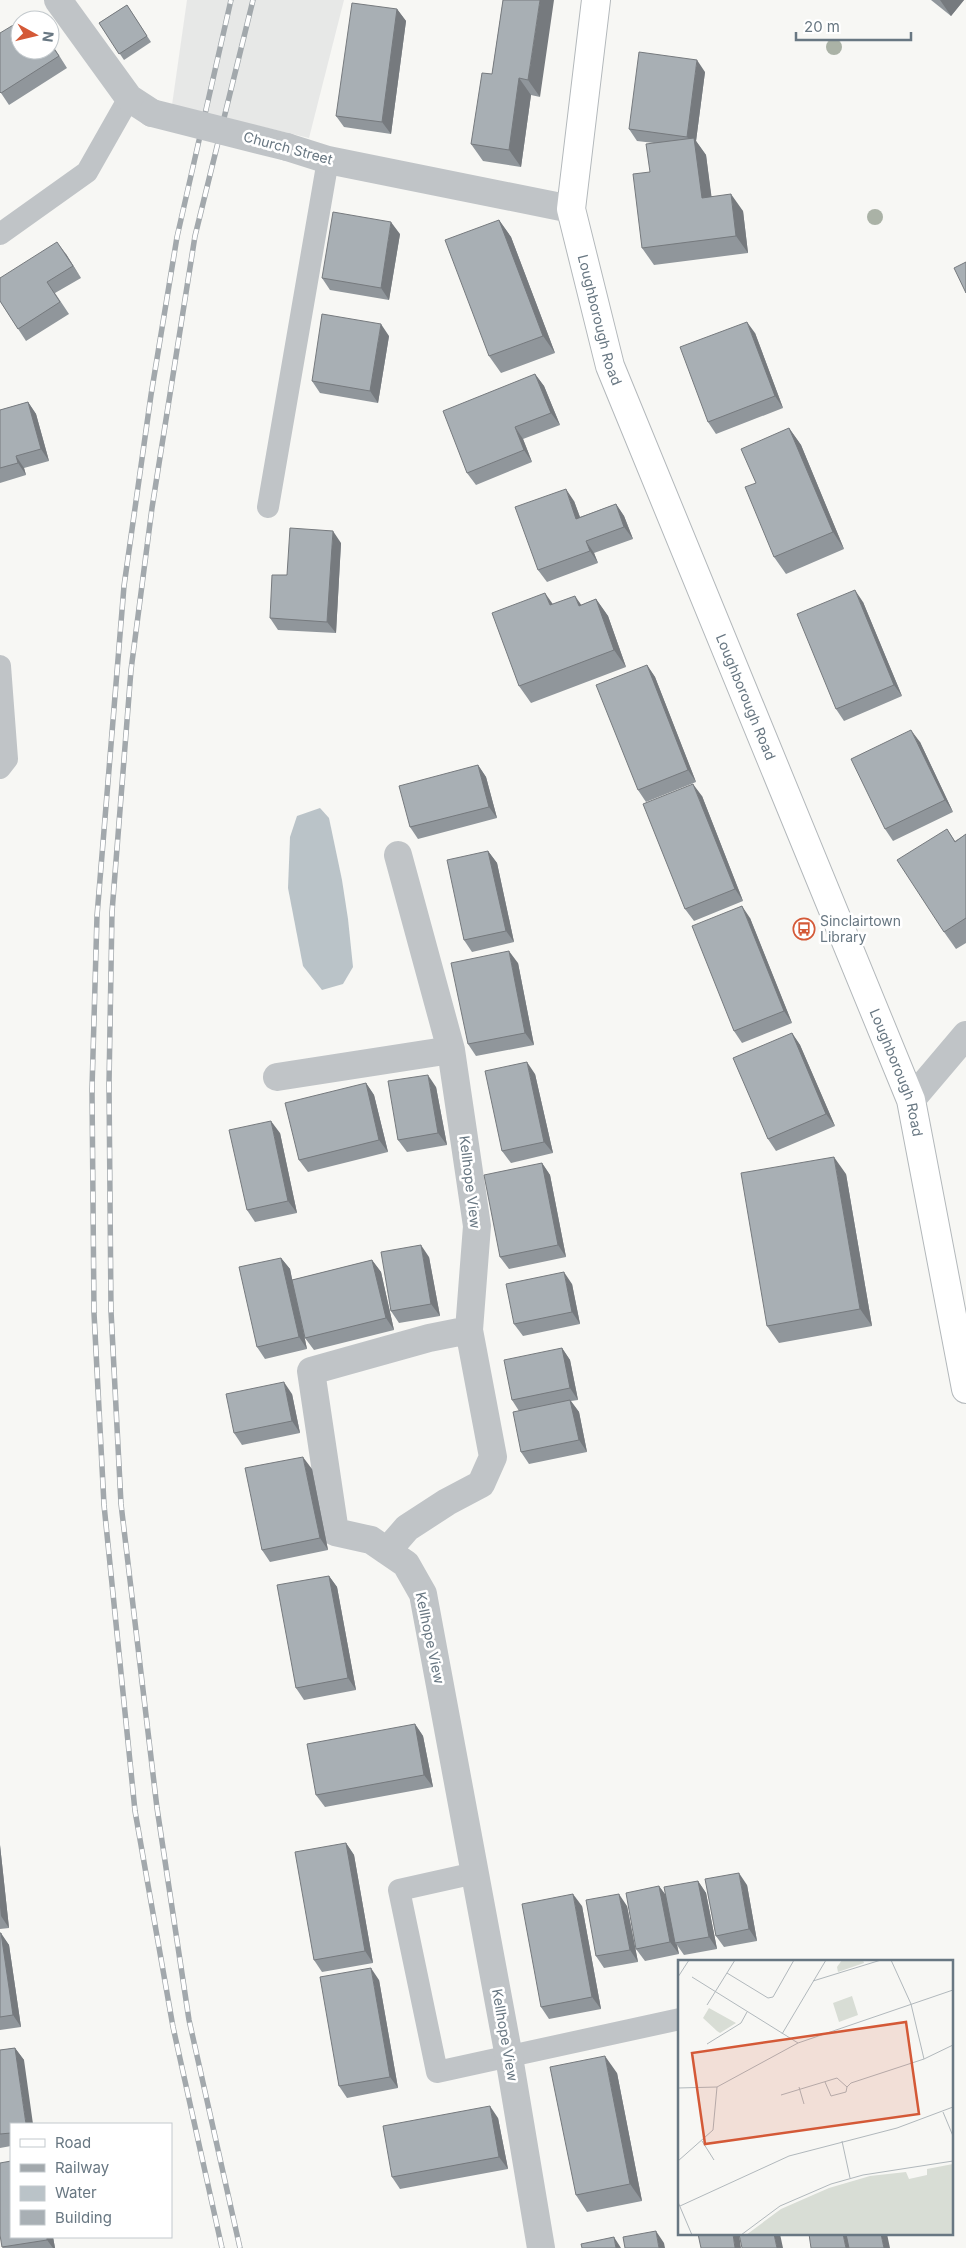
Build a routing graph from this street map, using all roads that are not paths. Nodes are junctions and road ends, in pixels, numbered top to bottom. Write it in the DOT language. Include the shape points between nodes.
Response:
graph roads {
  1 [pos="58,0"];
  2 [pos="596,0"];
  3 [pos="129,98"];
  4 [pos="328,160"];
  5 [pos="571,209"];
  6 [pos="0,234"];
  7 [pos="268,507"];
  8 [pos="0,666"];
  9 [pos="0,768"];
  10 [pos="398,855"];
  11 [pos="966,1035"];
  12 [pos="451,1050"];
  13 [pos="277,1077"];
  14 [pos="911,1100"];
  15 [pos="468,1330"];
  16 [pos="966,1389"];
  17 [pos="387,1551"];
  18 [pos="475,1873"];
  19 [pos="678,2019"];
  20 [pos="509,2056"];
  21 [pos="542,2248"];
  1 -- 3 [label="street, Church Street"];
  2 -- 5 [label="street, Loughborough Road"];
  3 -- 4 [label="street, Church Street, bridge" via="152,113"];
  3 -- 6 [label="lane" via="87,172"];
  4 -- 5 [label="street, Church Street"];
  4 -- 7 [label="lane"];
  5 -- 14 [label="street, Loughborough Road" via="610,366"];
  8 -- 9 [label="lane" via="7,759"];
  10 -- 12 [label="street, Kellhope View"];
  11 -- 14 [label="street"];
  12 -- 13 [label="street"];
  12 -- 15 [label="street, Kellhope View" via="477,1226"];
  14 -- 16 [label="street, Loughborough Road"];
  15 -- 17 [label="street, Kellhope View" via="493,1457 481,1484 407,1528"];
  15 -- 17 [label="street" via="311,1371 335,1532 371,1540"];
  17 -- 18 [label="street, Kellhope View" via="406,1564 423,1594"];
  18 -- 20 [label="street, Kellhope View"];
  18 -- 20 [label="lane" via="399,1890 437,2072"];
  19 -- 20 [label="lane"];
  20 -- 21 [label="street, Kellhope View"];
}
